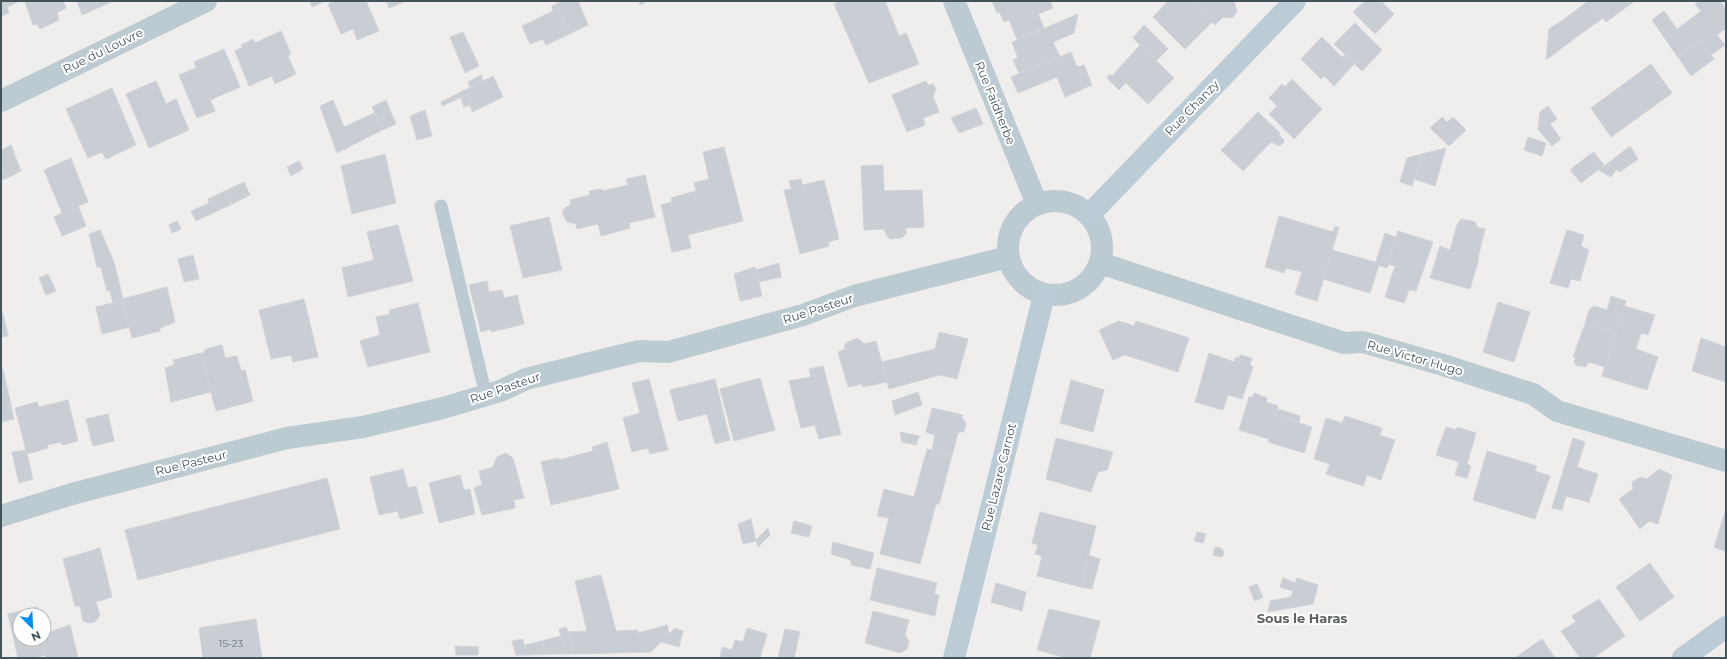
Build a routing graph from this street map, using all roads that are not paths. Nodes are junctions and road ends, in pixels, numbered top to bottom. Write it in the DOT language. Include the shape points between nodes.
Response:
graph roads {
  1 [pos="206,1"];
  2 [pos="954,1"];
  3 [pos="1295,1"];
  4 [pos="1,101"];
  5 [pos="1037,204"];
  6 [pos="441,206"];
  7 [pos="1089,215"];
  8 [pos="1008,257"];
  9 [pos="1100,263"];
  10 [pos="1044,295"];
  11 [pos="486,396"];
  12 [pos="1726,461"];
  13 [pos="1,516"];
  14 [pos="1726,627"];
  15 [pos="954,658"];
  16 [pos="1683,658"];
  1 -- 4 [label="street, Rue du Louvre"];
  2 -- 5 [label="street, Rue Faidherbe"];
  3 -- 7 [label="street, Rue Chanzy"];
  5 -- 7 [label="street" via="1064,201 1078,206"];
  5 -- 8 [label="street" via="1026,211 1010,231"];
  6 -- 11 [label="lane"];
  7 -- 9 [label="street" via="1102,237"];
  8 -- 10 [label="street" via="1012,270 1020,281 1031,290"];
  8 -- 11 [label="street, Rue Pasteur" via="854,296 803,315 668,352 639,351 526,379"];
  9 -- 10 [label="street" via="1094,276 1072,293"];
  9 -- 12 [label="street, Rue Victor Hugo" via="1344,343 1362,342 1534,394 1556,411"];
  10 -- 15 [label="street, Rue Lazare Carnot"];
  11 -- 13 [label="street, Rue Pasteur" via="363,427 287,438 72,494"];
  14 -- 16 [label="street"];
}
